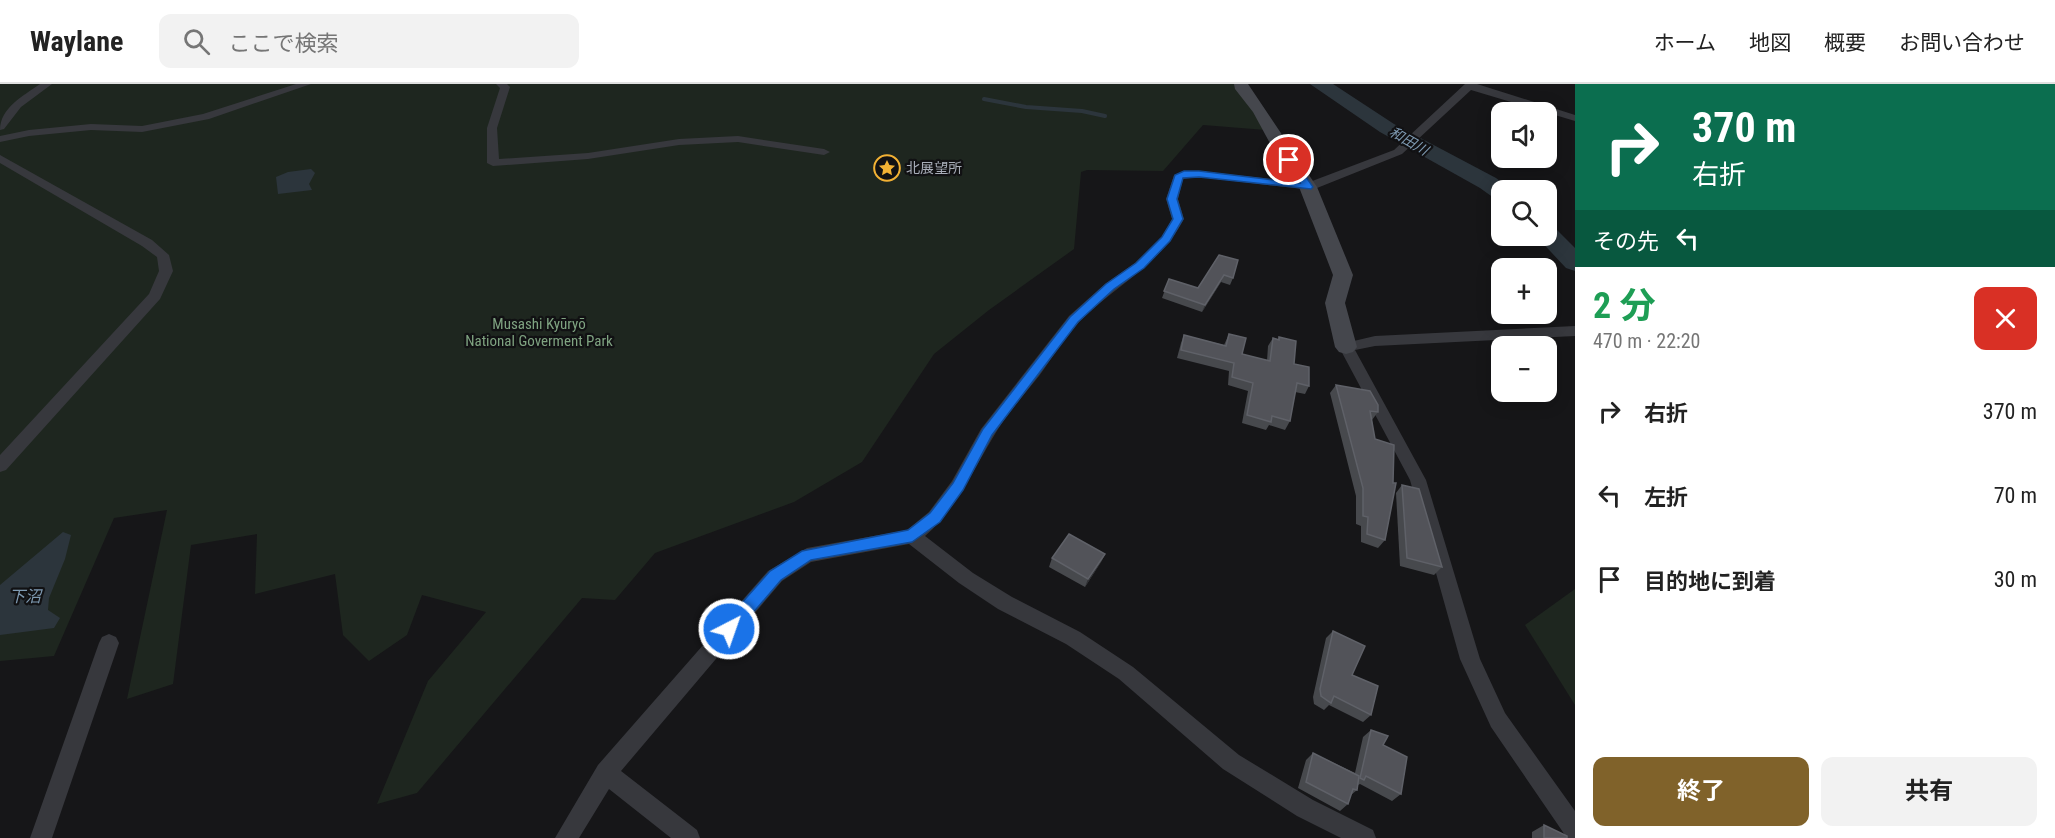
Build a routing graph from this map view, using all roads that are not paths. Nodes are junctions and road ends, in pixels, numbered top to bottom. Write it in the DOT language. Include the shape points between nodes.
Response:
graph roads {
  1 [pos="47,84"];
  2 [pos="306,84"];
  3 [pos="501,84"];
  4 [pos="1241,84"];
  5 [pos="1471,85"];
  6 [pos="1575,118"];
  7 [pos="0,127"];
  8 [pos="0,139"];
  9 [pos="824,152"];
  10 [pos="0,158"];
  11 [pos="1308,187"];
  12 [pos="1575,331"];
  13 [pos="1346,347"];
  14 [pos="0,466"];
  15 [pos="912,536"];
  16 [pos="109,643"];
  17 [pos="606,773"];
  18 [pos="1575,830"];
  19 [pos="41,838"];
  20 [pos="566,838"];
  21 [pos="689,838"];
  22 [pos="1365,838"];
  1 -- 7 [label="street" via="17,105"];
  2 -- 8 [label="street" via="205,117 142,129 91,127"];
  3 -- 9 [label="street" via="505,87 492,128 493,163 738,139"];
  4 -- 11 [label="street"];
  5 -- 6 [label="street"];
  5 -- 11 [label="street" via="1398,152"];
  10 -- 14 [label="street" via="147,243 163,255 166,272 154,296"];
  11 -- 13 [label="street" via="1342,275 1335,303"];
  11 -- 15 [label="street" via="1199,174 1178,177 1172,199 1178,219 1167,239 1074,319 987,433 935,518"];
  12 -- 13 [label="street" via="1375,341"];
  13 -- 18 [label="street" via="1418,480 1470,659 1498,720"];
  15 -- 17 [label="street" via="807,555 775,576"];
  15 -- 22 [label="street" via="1005,603 1073,638 1126,673 1231,762 1305,808"];
  16 -- 19 [label="street"];
  17 -- 20 [label="street"];
  17 -- 21 [label="street"];
}
